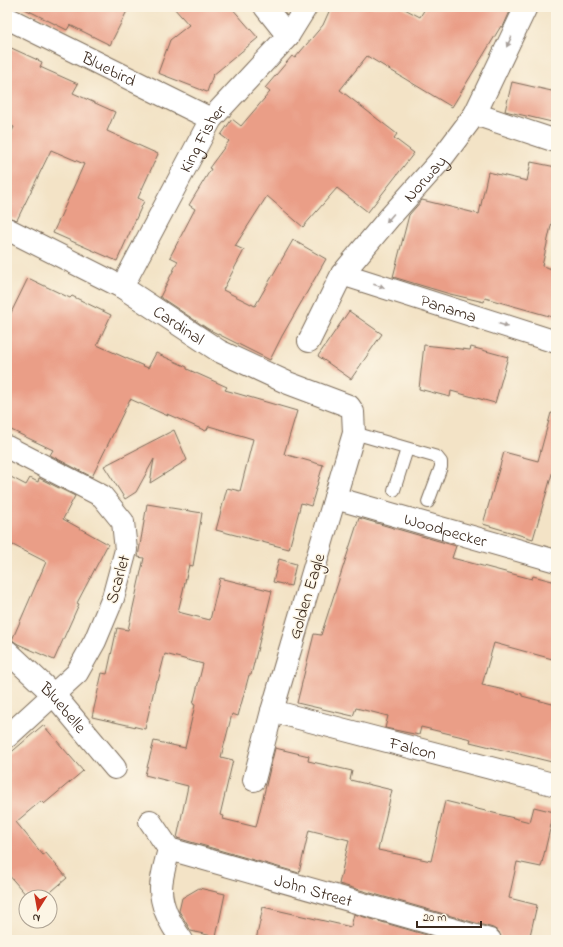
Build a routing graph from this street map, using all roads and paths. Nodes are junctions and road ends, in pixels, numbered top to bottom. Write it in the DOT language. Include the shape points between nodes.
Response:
graph roads {
  1 [pos="265,7"];
  2 [pos="306,7"];
  3 [pos="526,7"];
  4 [pos="7,18"];
  5 [pos="288,36"];
  6 [pos="475,114"];
  7 [pos="211,119"];
  8 [pos="556,141"];
  9 [pos="7,229"];
  10 [pos="342,274"];
  11 [pos="122,287"];
  12 [pos="309,341"];
  13 [pos="556,342"];
  14 [pos="353,412"];
  15 [pos="354,433"];
  16 [pos="7,447"];
  17 [pos="407,449"];
  18 [pos="394,490"];
  19 [pos="335,498"];
  20 [pos="428,502"];
  21 [pos="556,561"];
  22 [pos="7,651"];
  23 [pos="54,695"];
  24 [pos="272,711"];
  25 [pos="7,737"];
  26 [pos="115,768"];
  27 [pos="254,780"];
  28 [pos="556,785"];
  29 [pos="150,821"];
  30 [pos="169,849"];
  31 [pos="182,940"];
  32 [pos="490,940"];
  1 -- 5 [label="street"];
  2 -- 5 [label="street, King Fisher"];
  3 -- 6 [label="street, Norway, one-way"];
  4 -- 7 [label="street, Bluebird"];
  5 -- 7 [label="street, King Fisher"];
  6 -- 8 [label="street"];
  6 -- 10 [label="street, Norway, one-way" via="439,162"];
  7 -- 11 [label="street, King Fisher"];
  9 -- 11 [label="street, Cardinal"];
  10 -- 12 [label="street, Norway"];
  10 -- 13 [label="street, Panama, one-way"];
  11 -- 14 [label="street, Cardinal" via="219,351 288,383 349,406"];
  14 -- 15 [label="street, Golden Eagle"];
  15 -- 17 [label="lane"];
  15 -- 19 [label="street, Golden Eagle"];
  16 -- 23 [label="street, Scarlet" via="102,496 123,522 126,550 113,598 95,641 77,673"];
  17 -- 18 [label="lane"];
  17 -- 20 [label="lane" via="437,457 441,462"];
  19 -- 21 [label="street, Woodpecker"];
  19 -- 24 [label="street, Golden Eagle"];
  22 -- 23 [label="street, Bluebelle"];
  23 -- 25 [label="street, Scarlet"];
  23 -- 26 [label="street, Bluebelle"];
  24 -- 27 [label="street, Golden Eagle"];
  24 -- 28 [label="street, Falcon"];
  29 -- 30 [label="street"];
  30 -- 31 [label="street" via="161,888 162,897 168,917"];
  30 -- 32 [label="street, John Street"];
}
